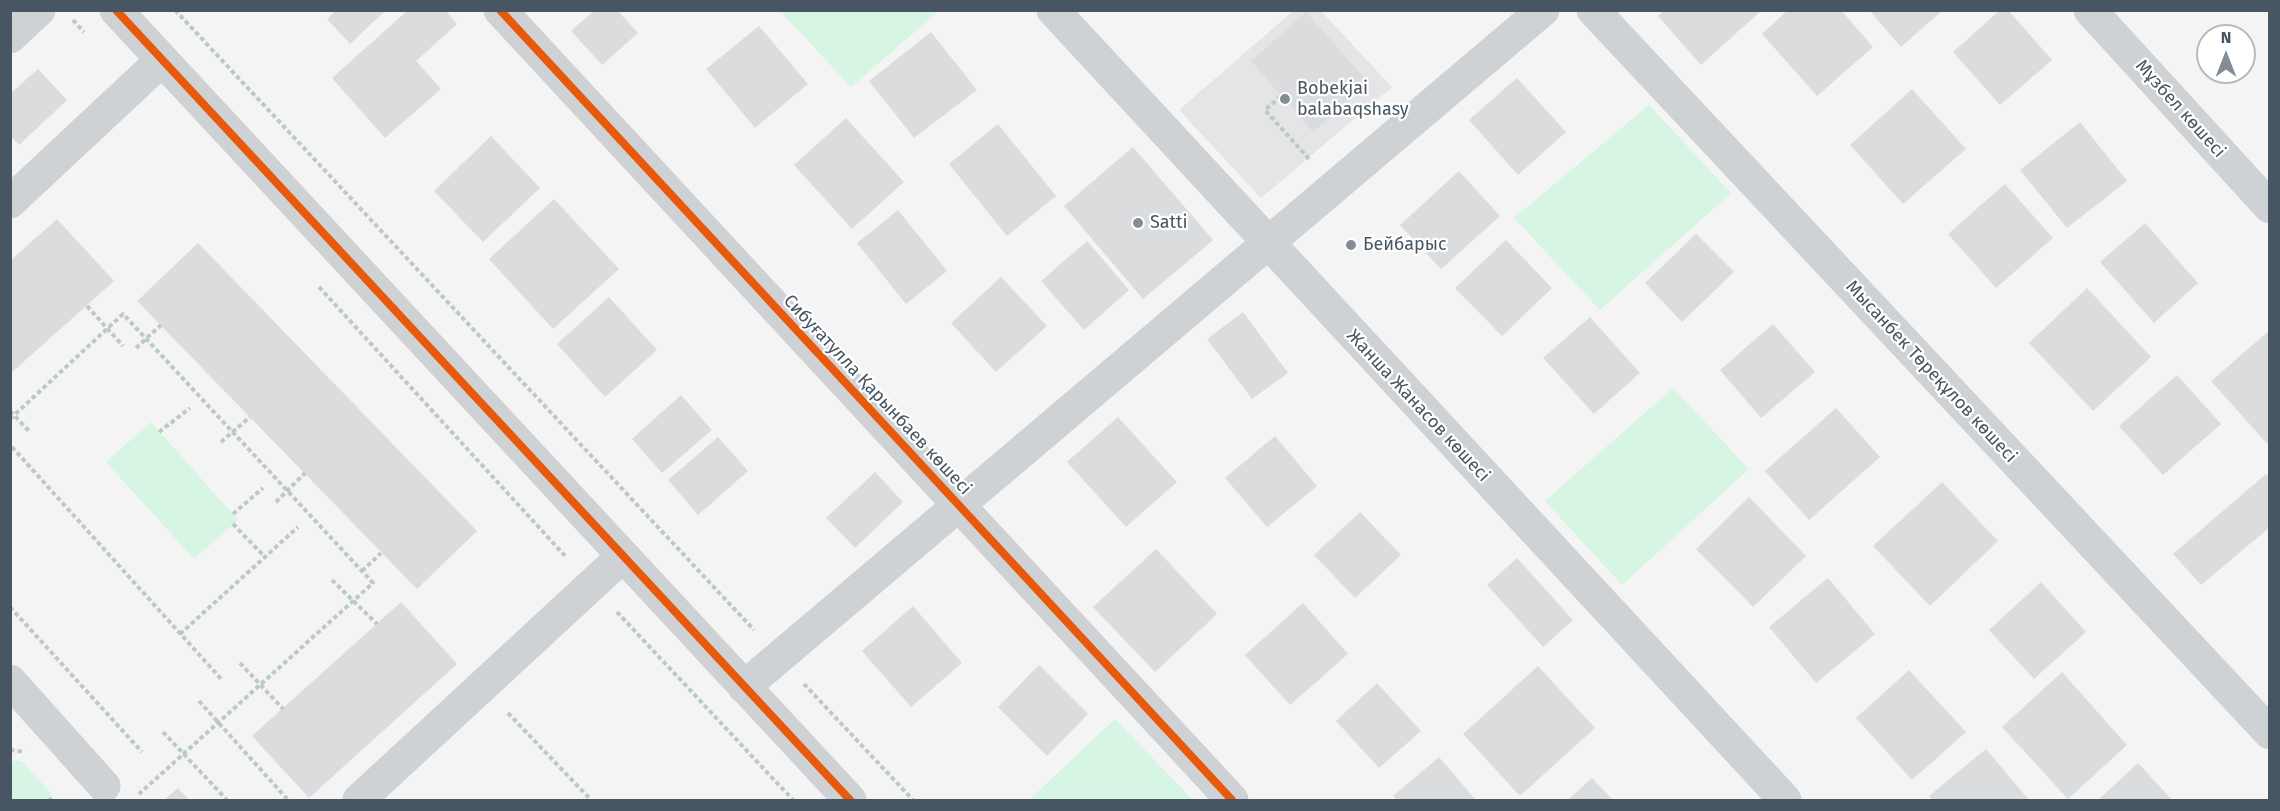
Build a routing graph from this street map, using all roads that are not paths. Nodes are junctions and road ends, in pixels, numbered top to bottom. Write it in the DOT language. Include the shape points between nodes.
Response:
graph roads {
  1 [pos="39,10"];
  2 [pos="116,10"];
  3 [pos="500,10"];
  4 [pos="1053,10"];
  5 [pos="1543,10"];
  6 [pos="1593,10"];
  7 [pos="2090,10"];
  8 [pos="10,37"];
  9 [pos="162,60"];
  10 [pos="10,202"];
  11 [pos="2270,207"];
  12 [pos="1268,244"];
  13 [pos="958,505"];
  14 [pos="623,556"];
  15 [pos="10,681"];
  16 [pos="744,687"];
  17 [pos="2270,733"];
  18 [pos="118,793"];
  19 [pos="359,801"];
  20 [pos="850,801"];
  21 [pos="1232,801"];
  22 [pos="1785,801"];
  1 -- 8 [label="street"];
  2 -- 9 [label="street"];
  3 -- 13 [label="street, Сибуғатулла Қарынбаев көшесі"];
  4 -- 12 [label="street, Жанша Жанасов көшесі"];
  5 -- 12 [label="street"];
  6 -- 17 [label="street, Мысанбек Төреқұлов көшесі"];
  7 -- 11 [label="street, Мұзбел көшесі"];
  9 -- 10 [label="street"];
  9 -- 14 [label="street"];
  12 -- 13 [label="street"];
  12 -- 22 [label="street, Жанша Жанасов көшесі"];
  13 -- 16 [label="street"];
  13 -- 21 [label="street, Сибуғатулла Қарынбаев көшесі"];
  14 -- 16 [label="street"];
  14 -- 19 [label="street"];
  15 -- 18 [label="street"];
  16 -- 20 [label="street"];
}
